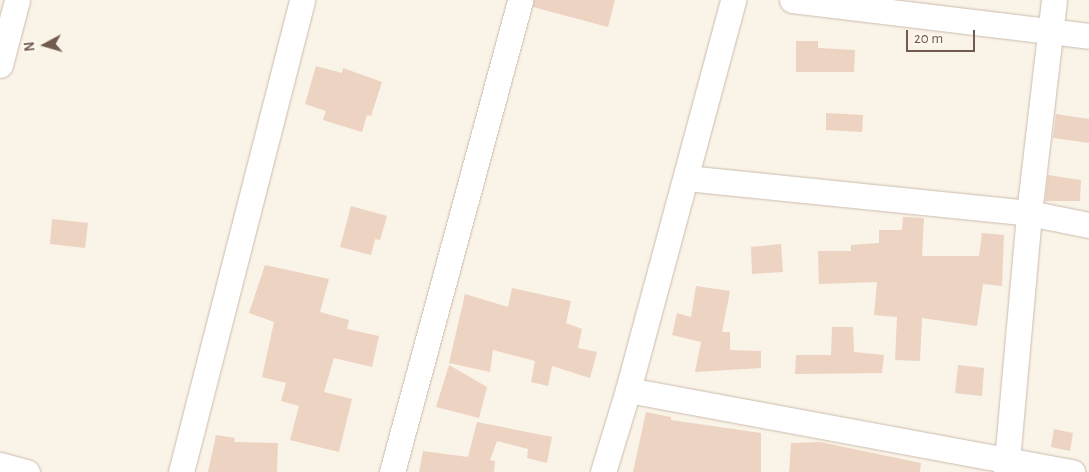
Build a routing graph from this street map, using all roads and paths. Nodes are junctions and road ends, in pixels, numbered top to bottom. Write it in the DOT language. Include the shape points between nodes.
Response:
graph roads {
  1 [pos="17,0"];
  2 [pos="302,0"];
  3 [pos="520,0"];
  4 [pos="733,0"];
  5 [pos="792,0"];
  6 [pos="1054,0"];
  7 [pos="1049,31"];
  8 [pos="1089,36"];
  9 [pos="0,65"];
  10 [pos="686,178"];
  11 [pos="1029,213"];
  12 [pos="1089,225"];
  13 [pos="628,390"];
  14 [pos="0,464"];
  15 [pos="1006,466"];
  16 [pos="27,472"];
  17 [pos="181,472"];
  18 [pos="392,472"];
  19 [pos="603,472"];
  20 [pos="1072,472"];
  1 -- 9 [label="street"];
  2 -- 17 [label="street"];
  3 -- 18 [label="street"];
  4 -- 10 [label="street"];
  5 -- 7 [label="street"];
  6 -- 7 [label="street"];
  7 -- 8 [label="street"];
  7 -- 11 [label="street"];
  10 -- 11 [label="street"];
  10 -- 13 [label="street"];
  11 -- 12 [label="street"];
  11 -- 15 [label="street"];
  13 -- 15 [label="street"];
  13 -- 19 [label="street"];
  14 -- 16 [label="street"];
  15 -- 20 [label="street"];
}
